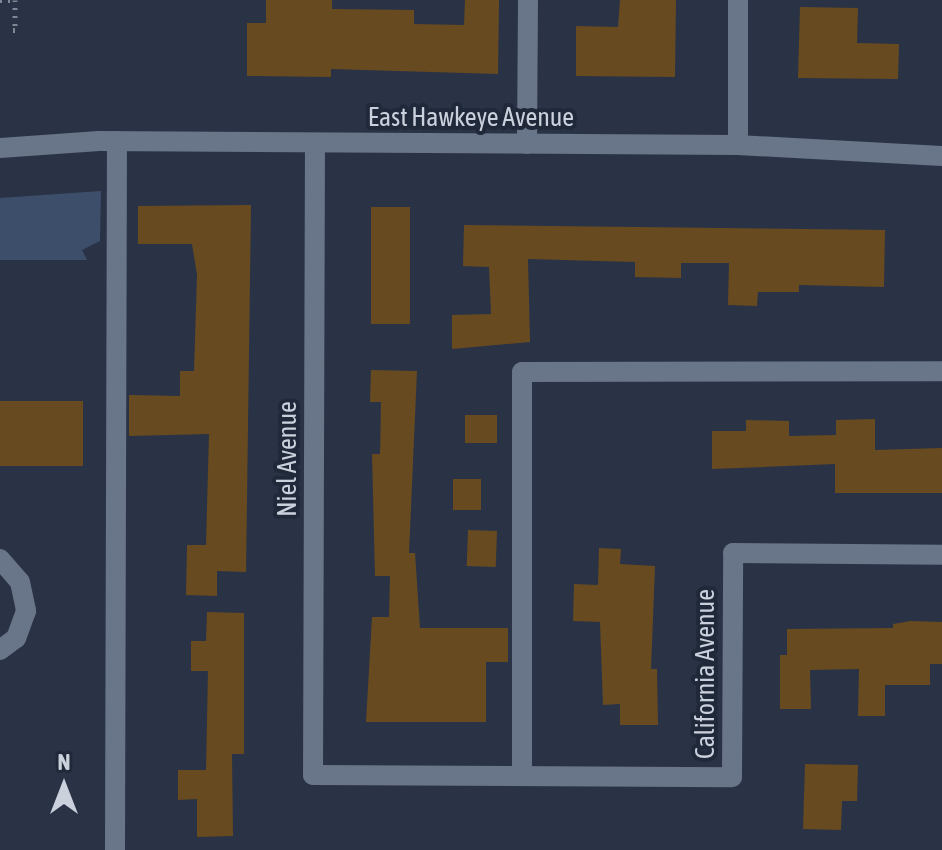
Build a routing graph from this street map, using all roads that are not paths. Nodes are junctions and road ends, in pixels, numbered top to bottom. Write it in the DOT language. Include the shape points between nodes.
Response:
graph roads {
  1 [pos="528,0"];
  2 [pos="738,0"];
  3 [pos="117,141"];
  4 [pos="315,143"];
  5 [pos="527,144"];
  6 [pos="738,145"];
  7 [pos="0,148"];
  8 [pos="942,156"];
  9 [pos="942,371"];
  10 [pos="942,555"];
  11 [pos="0,559"];
  12 [pos="0,650"];
  13 [pos="313,775"];
  14 [pos="522,776"];
  15 [pos="115,850"];
  1 -- 5 [label="street"];
  2 -- 6 [label="street"];
  3 -- 4 [label="street, East Hawkeye Avenue"];
  3 -- 7 [label="street, East Hawkeye Avenue"];
  3 -- 15 [label="street"];
  4 -- 5 [label="street, East Hawkeye Avenue"];
  4 -- 13 [label="street, Niel Avenue"];
  5 -- 6 [label="street, East Hawkeye Avenue"];
  6 -- 8 [label="street, East Hawkeye Avenue"];
  9 -- 14 [label="street" via="522,372"];
  10 -- 14 [label="street, California Avenue" via="733,553 732,777"];
  11 -- 12 [label="street" via="20,582 26,611 16,638"];
  13 -- 14 [label="street, California Avenue"];
}
